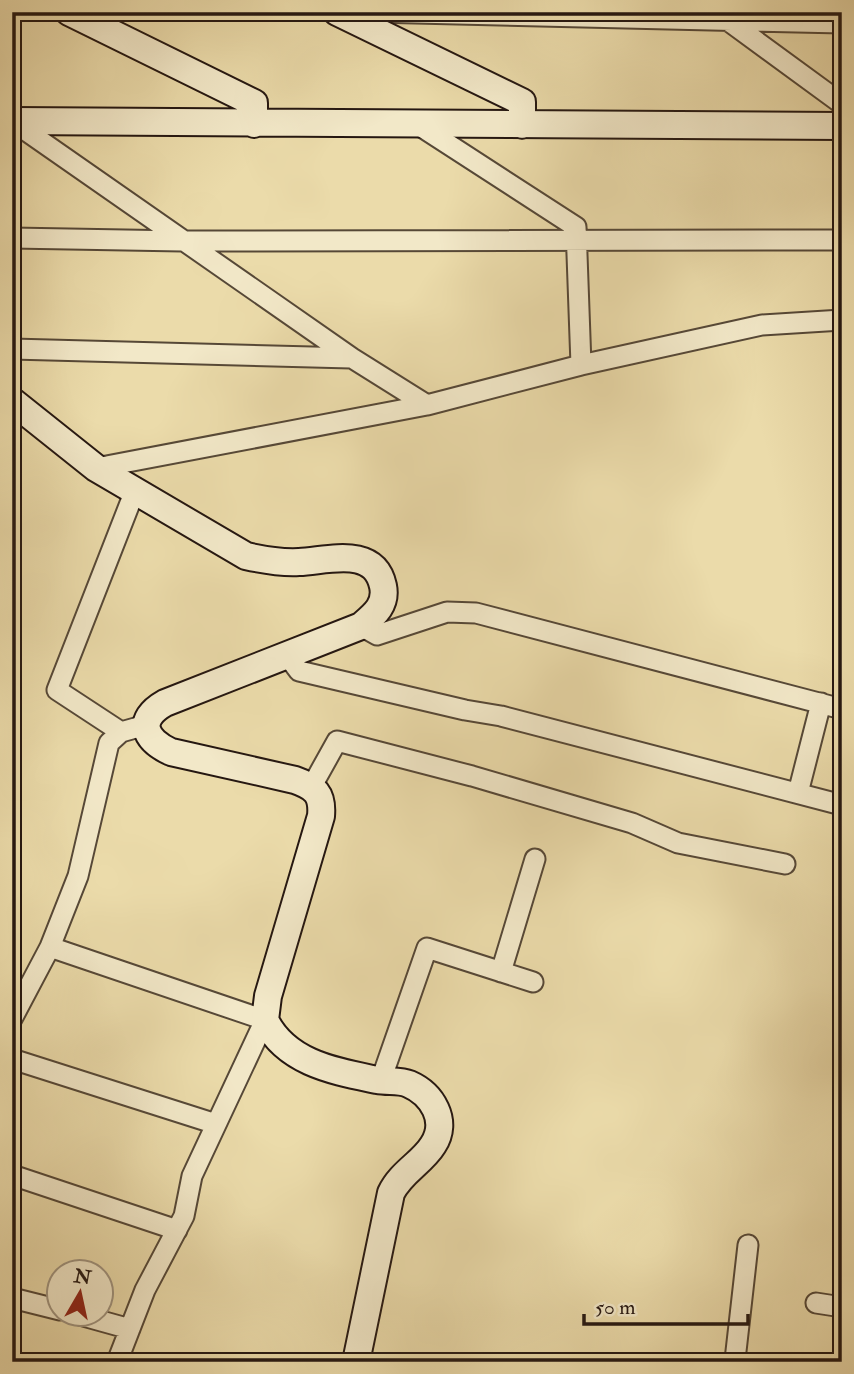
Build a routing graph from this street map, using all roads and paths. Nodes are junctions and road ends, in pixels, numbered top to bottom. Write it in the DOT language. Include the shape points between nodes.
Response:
graph roads {
  1 [pos="69,12"];
  2 [pos="337,12"];
  3 [pos="372,12"];
  4 [pos="730,22"];
  5 [pos="842,23"];
  6 [pos="842,104"];
  7 [pos="12,121"];
  8 [pos="254,124"];
  9 [pos="417,124"];
  10 [pos="522,125"];
  11 [pos="842,126"];
  12 [pos="12,238"];
  13 [pos="576,240"];
  14 [pos="842,240"];
  15 [pos="182,241"];
  16 [pos="842,320"];
  17 [pos="12,349"];
  18 [pos="352,358"];
  19 [pos="581,365"];
  20 [pos="12,401"];
  21 [pos="427,405"];
  22 [pos="96,468"];
  23 [pos="134,493"];
  24 [pos="361,626"];
  25 [pos="287,655"];
  26 [pos="821,703"];
  27 [pos="842,709"];
  28 [pos="133,728"];
  29 [pos="312,786"];
  30 [pos="798,793"];
  31 [pos="842,805"];
  32 [pos="535,859"];
  33 [pos="785,864"];
  34 [pos="50,947"];
  35 [pos="500,972"];
  36 [pos="12,975"];
  37 [pos="533,982"];
  38 [pos="31,983"];
  39 [pos="12,1020"];
  40 [pos="265,1020"];
  41 [pos="12,1059"];
  42 [pos="381,1080"];
  43 [pos="216,1124"];
  44 [pos="12,1175"];
  45 [pos="177,1230"];
  46 [pos="748,1245"];
  47 [pos="12,1298"];
  48 [pos="816,1303"];
  49 [pos="46,1306"];
  50 [pos="842,1307"];
  51 [pos="116,1325"];
  52 [pos="130,1329"];
  53 [pos="117,1362"];
  54 [pos="356,1362"];
  55 [pos="741,1362"];
  1 -- 8 [label="street" via="254,103"];
  2 -- 10 [label="street" via="522,102"];
  3 -- 4 [label="street"];
  4 -- 5 [label="street"];
  4 -- 6 [label="street"];
  7 -- 8 [label="street"];
  7 -- 15 [label="street"];
  8 -- 9 [label="street"];
  9 -- 10 [label="street"];
  9 -- 13 [label="street" via="576,227"];
  10 -- 11 [label="street"];
  12 -- 15 [label="street"];
  13 -- 14 [label="street"];
  13 -- 15 [label="street"];
  13 -- 19 [label="street"];
  15 -- 18 [label="street"];
  16 -- 19 [label="street" via="762,325"];
  17 -- 18 [label="street"];
  18 -- 21 [label="street"];
  19 -- 21 [label="street"];
  20 -- 22 [label="street"];
  21 -- 22 [label="street"];
  22 -- 23 [label="street"];
  23 -- 24 [label="street" via="246,556 274,562 333,556 362,562 375,570 384,599 379,612"];
  23 -- 28 [label="street" via="57,690"];
  24 -- 25 [label="street"];
  24 -- 26 [label="street" via="377,635 447,612 476,613"];
  25 -- 28 [label="street" via="164,703"];
  25 -- 30 [label="street" via="299,671 501,716"];
  26 -- 27 [label="street"];
  26 -- 30 [label="street"];
  28 -- 29 [label="street" via="171,752"];
  28 -- 34 [label="street" via="109,743 78,876"];
  29 -- 33 [label="street" via="337,741 632,823 678,843"];
  29 -- 40 [label="street" via="322,803 321,816"];
  30 -- 31 [label="street"];
  32 -- 35 [label="street"];
  34 -- 38 [label="street"];
  34 -- 40 [label="street"];
  35 -- 37 [label="street"];
  35 -- 42 [label="street" via="427,947"];
  36 -- 38 [label="street"];
  38 -- 39 [label="street"];
  40 -- 42 [label="street" via="284,1048 299,1057"];
  40 -- 43 [label="street"];
  41 -- 43 [label="street"];
  42 -- 54 [label="street" via="407,1083 422,1091 434,1102 439,1118 433,1145 398,1179 391,1193"];
  43 -- 45 [label="street" via="192,1176"];
  44 -- 45 [label="street"];
  45 -- 52 [label="street"];
  46 -- 55 [label="street" via="735,1360"];
  47 -- 49 [label="street"];
  48 -- 50 [label="street"];
  51 -- 52 [label="street"];
  52 -- 53 [label="street"];
}
